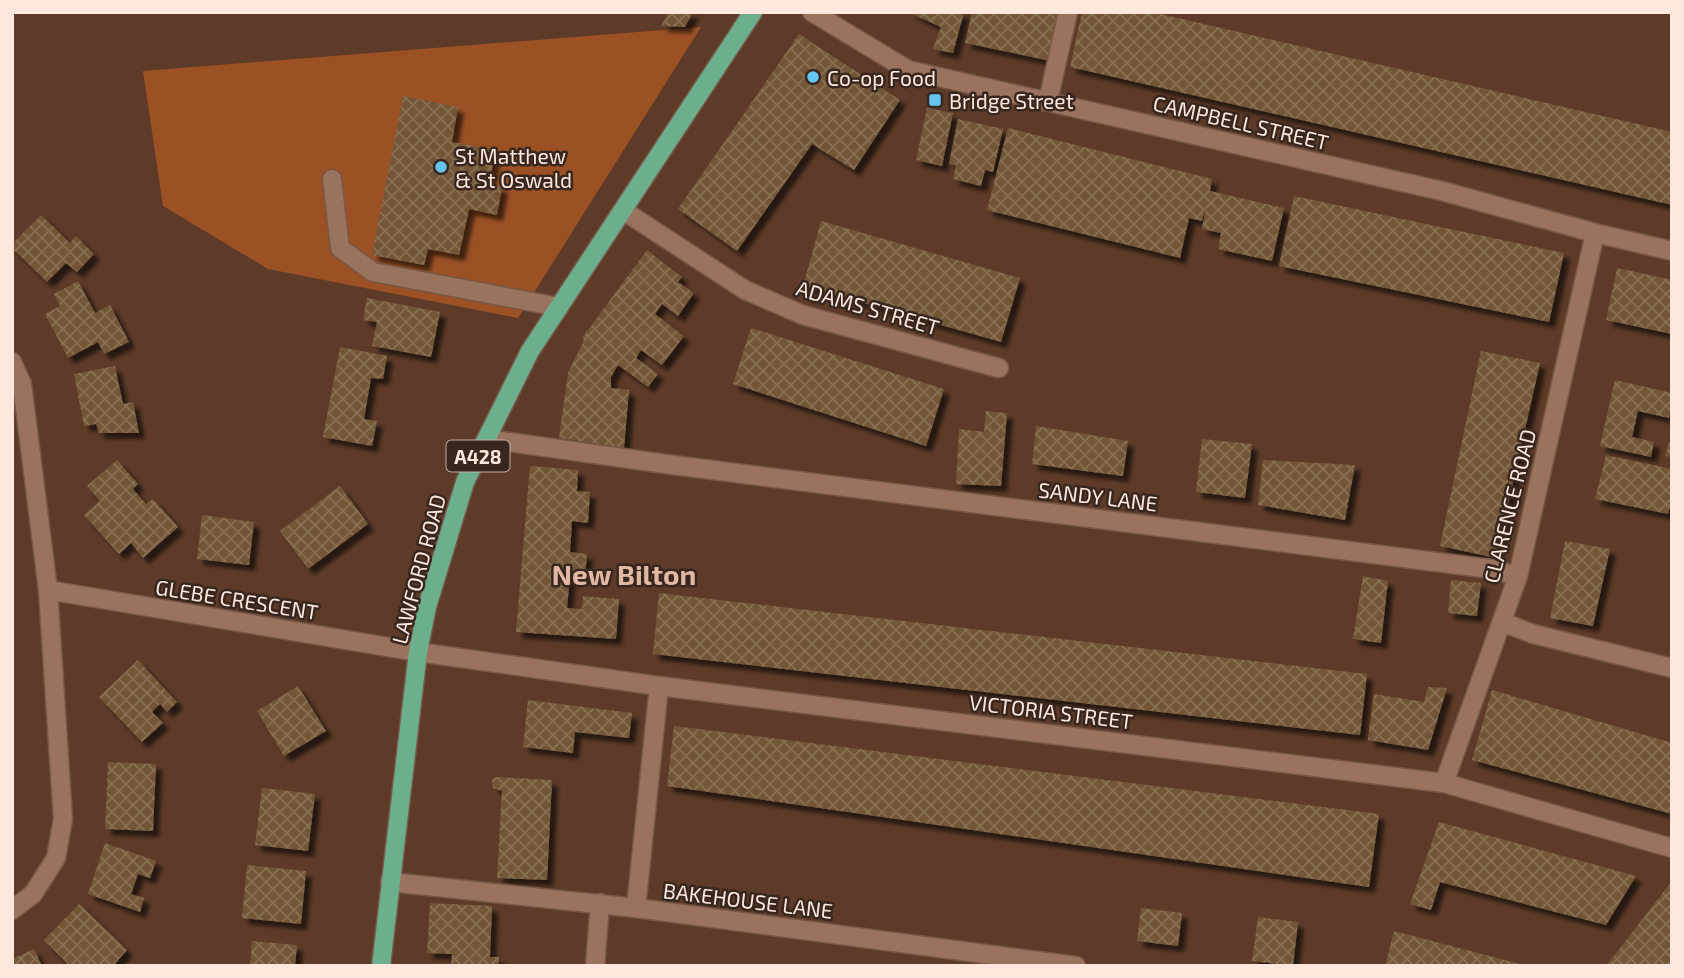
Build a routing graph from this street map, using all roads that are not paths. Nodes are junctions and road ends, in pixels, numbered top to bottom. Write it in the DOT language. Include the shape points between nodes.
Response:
graph roads {
  1 [pos="752,12"];
  2 [pos="813,12"];
  3 [pos="1068,12"];
  4 [pos="1048,101"];
  5 [pos="332,179"];
  6 [pos="624,211"];
  7 [pos="1595,233"];
  8 [pos="1672,251"];
  9 [pos="559,307"];
  10 [pos="12,362"];
  11 [pos="999,368"];
  12 [pos="487,439"];
  13 [pos="1518,576"];
  14 [pos="48,590"];
  15 [pos="1502,622"];
  16 [pos="418,652"];
  17 [pos="1672,668"];
  18 [pos="659,686"];
  19 [pos="1444,783"];
  20 [pos="1672,848"];
  21 [pos="390,882"];
  22 [pos="600,903"];
  23 [pos="636,908"];
  24 [pos="12,910"];
  25 [pos="381,966"];
  26 [pos="594,966"];
  27 [pos="1076,966"];
  1 -- 6 [label="main road, LAWFORD ROAD / A428"];
  2 -- 4 [label="street, CAMPBELL STREET" via="908,70"];
  3 -- 4 [label="street"];
  4 -- 7 [label="street, CAMPBELL STREET" via="1442,191"];
  5 -- 9 [label="street" via="340,248 373,272"];
  6 -- 9 [label="main road, LAWFORD ROAD / A428"];
  6 -- 11 [label="street, ADAMS STREET" via="745,290 803,315"];
  7 -- 8 [label="street, CAMPBELL STREET"];
  7 -- 13 [label="street, CLARENCE ROAD"];
  9 -- 12 [label="main road, LAWFORD ROAD / A428" via="530,351"];
  10 -- 14 [label="street" via="22,384"];
  12 -- 13 [label="street, SANDY LANE"];
  12 -- 16 [label="main road, LAWFORD ROAD / A428" via="466,482 427,607"];
  13 -- 15 [label="street, CLARENCE ROAD"];
  14 -- 16 [label="street, GLEBE CRESCENT"];
  14 -- 24 [label="street" via="63,818 56,858 33,894"];
  15 -- 17 [label="street"];
  15 -- 19 [label="street, CLARENCE ROAD"];
  16 -- 18 [label="street, VICTORIA STREET"];
  16 -- 21 [label="main road, LAWFORD ROAD / A428"];
  18 -- 19 [label="street, VICTORIA STREET"];
  18 -- 23 [label="street, BAKEHOUSE LANE"];
  19 -- 20 [label="street, VICTORIA STREET"];
  21 -- 22 [label="street"];
  21 -- 25 [label="main road, LAWFORD ROAD / A428"];
  22 -- 23 [label="street"];
  22 -- 26 [label="street"];
  23 -- 27 [label="street, BAKEHOUSE LANE"];
}
